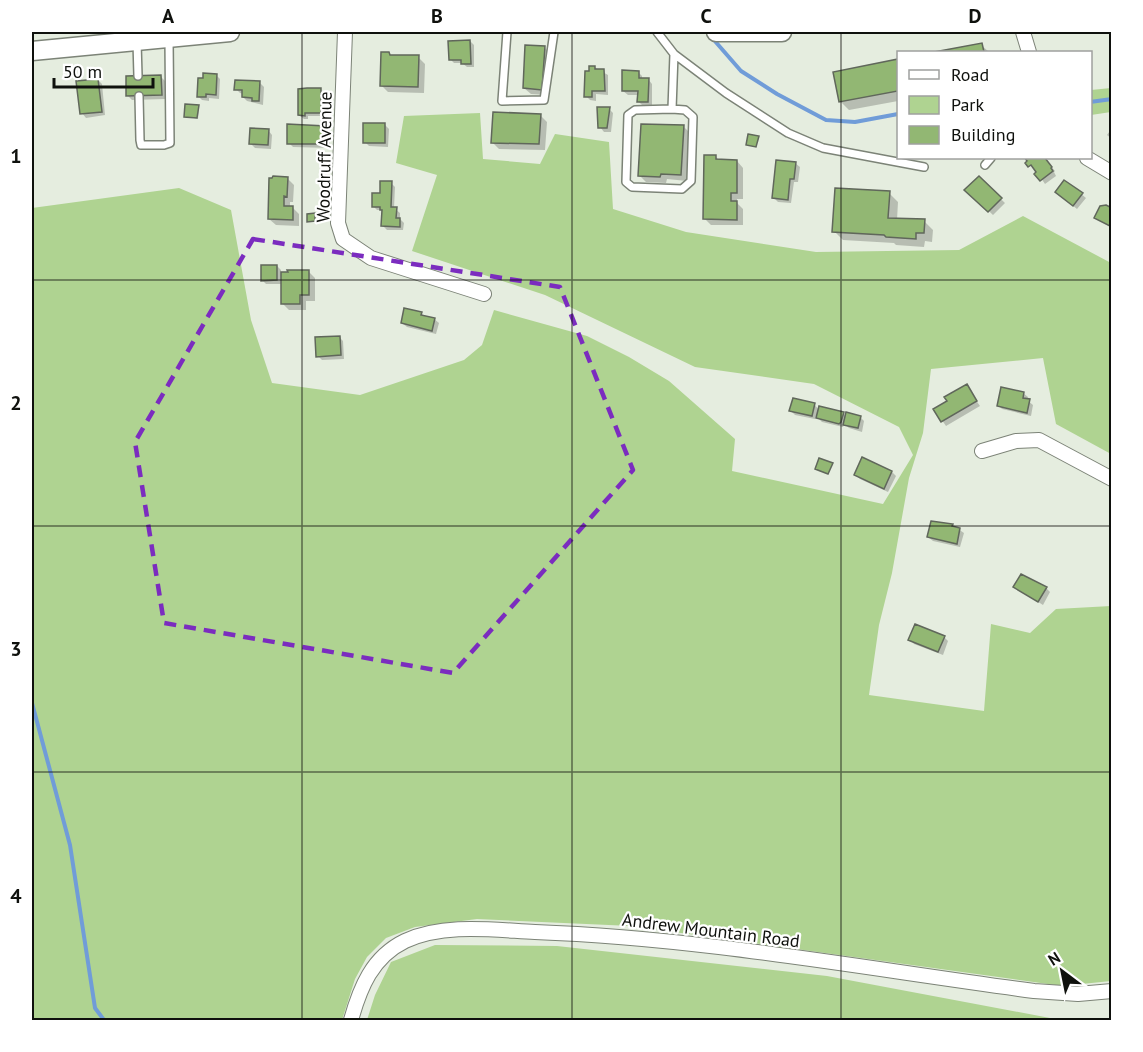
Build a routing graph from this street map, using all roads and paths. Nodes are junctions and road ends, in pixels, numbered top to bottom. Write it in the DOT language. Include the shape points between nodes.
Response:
graph roads {
  1 [pos="230,32"];
  2 [pos="345,32"];
  3 [pos="507,32"];
  4 [pos="555,32"];
  5 [pos="657,32"];
  6 [pos="722,32"];
  7 [pos="752,32"];
  8 [pos="782,32"];
  9 [pos="1023,32"];
  10 [pos="125,38"];
  11 [pos="169,38"];
  12 [pos="32,51"];
  13 [pos="1029,51"];
  14 [pos="674,54"];
  15 [pos="138,76"];
  16 [pos="139,96"];
  17 [pos="672,109"];
  18 [pos="990,159"];
  19 [pos="1089,159"];
  20 [pos="986,165"];
  21 [pos="924,167"];
  22 [pos="1112,173"];
  23 [pos="484,294"];
  24 [pos="982,451"];
  25 [pos="1112,479"];
  26 [pos="1112,990"];
  27 [pos="351,1020"];
  1 -- 11 [label="street"];
  2 -- 23 [label="street, Woodruff Avenue" via="338,223 344,239 371,258"];
  3 -- 4 [label="lane" via="502,101 544,100"];
  5 -- 14 [label="lane"];
  6 -- 7 [label="street"];
  7 -- 8 [label="street"];
  9 -- 13 [label="street"];
  10 -- 11 [label="street"];
  10 -- 12 [label="street"];
  10 -- 15 [label="lane"];
  11 -- 16 [label="lane" via="170,143 141,146"];
  14 -- 17 [label="lane"];
  14 -- 21 [label="lane" via="788,133 823,148"];
  17 -- 17 [label="lane" via="686,110 693,117 691,181 682,189 632,187 626,182 628,115 635,110"];
  18 -- 20 [label="lane"];
  19 -- 22 [label="street"];
  24 -- 25 [label="street" via="1016,441 1039,440"];
  26 -- 27 [label="street, Andrew Mountain Road" via="1078,994 1034,992 656,940 457,930 420,935 395,946 377,962 364,983"];
}
